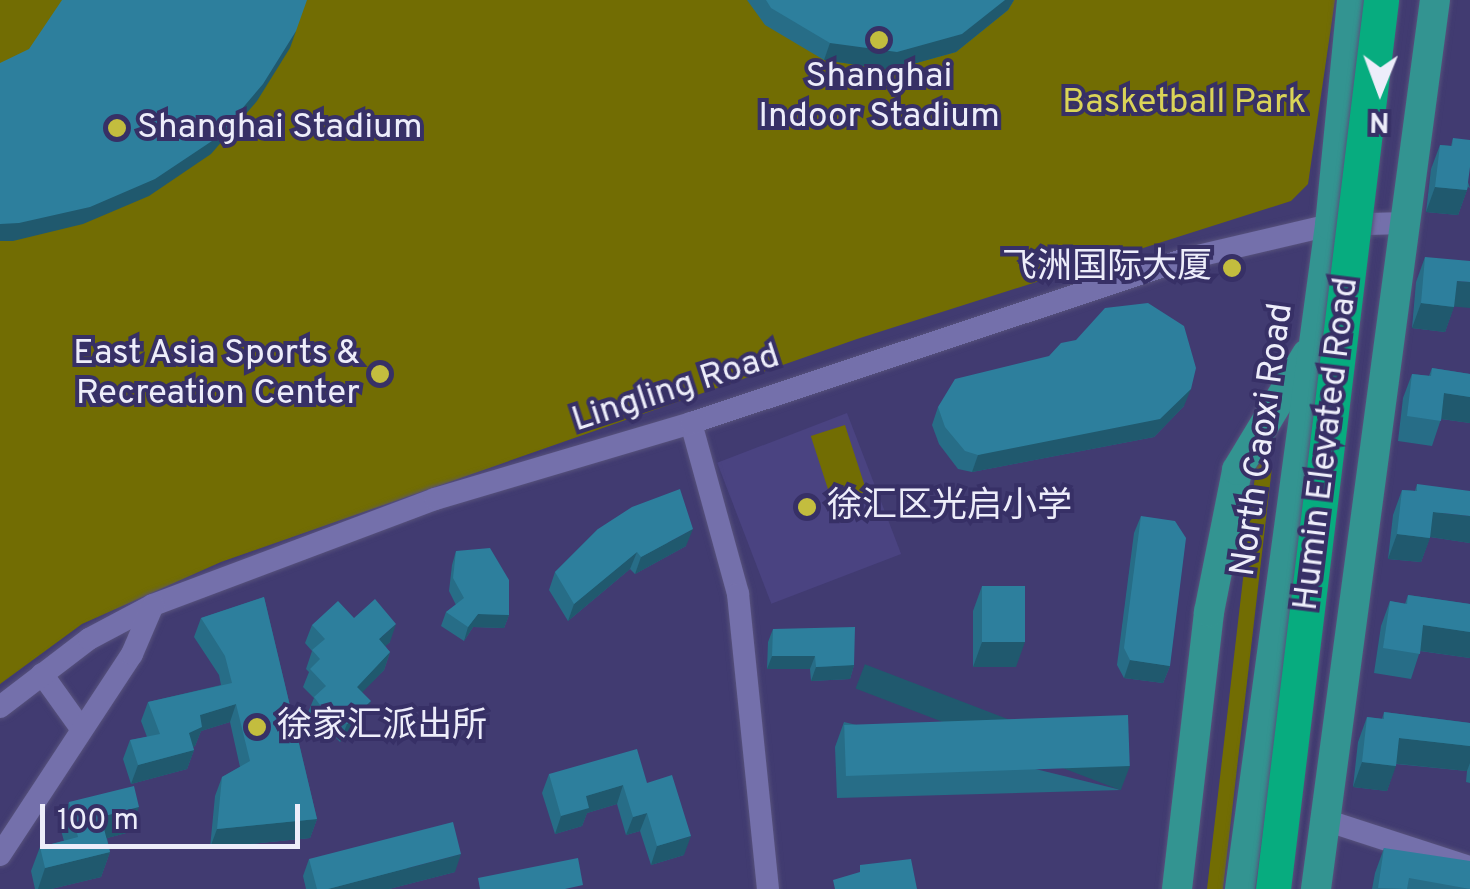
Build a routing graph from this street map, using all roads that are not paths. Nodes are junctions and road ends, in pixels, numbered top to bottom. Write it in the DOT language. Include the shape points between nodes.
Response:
graph roads {
  1 [pos="1352,0"];
  2 [pos="1381,0"];
  3 [pos="1400,0"];
  4 [pos="1435,0"];
  5 [pos="1406,223"];
  6 [pos="1330,225"];
  7 [pos="1314,343"];
  8 [pos="691,423"];
  9 [pos="153,605"];
  10 [pos="42,674"];
  11 [pos="0,706"];
  12 [pos="80,727"];
  13 [pos="1322,819"];
  14 [pos="0,855"];
  15 [pos="1470,867"];
  16 [pos="768,889"];
  17 [pos="1177,889"];
  18 [pos="1240,889"];
  19 [pos="1273,889"];
  20 [pos="1292,889"];
  21 [pos="1316,889"];
  1 -- 6 [label="main road, North Caoxi Road"];
  2 -- 19 [label="highway, Humin Elevated Road, bridge"];
  3 -- 20 [label="highway"];
  4 -- 5 [label="main road"];
  5 -- 6 [label="street, Lingling Road"];
  5 -- 13 [label="main road"];
  6 -- 7 [label="main road, North Caoxi Road"];
  6 -- 8 [label="street, Lingling Road" via="1185,259"];
  7 -- 17 [label="main road" via="1236,470 1209,612"];
  7 -- 18 [label="main road, North Caoxi Road"];
  8 -- 9 [label="street, Lingling Road" via="436,499"];
  8 -- 16 [label="street" via="738,594"];
  9 -- 10 [label="street, Lingling Road"];
  9 -- 12 [label="street" via="132,654"];
  10 -- 11 [label="street, Lingling Road"];
  10 -- 12 [label="street"];
  12 -- 14 [label="street"];
  13 -- 15 [label="street"];
  13 -- 21 [label="main road"];
}
